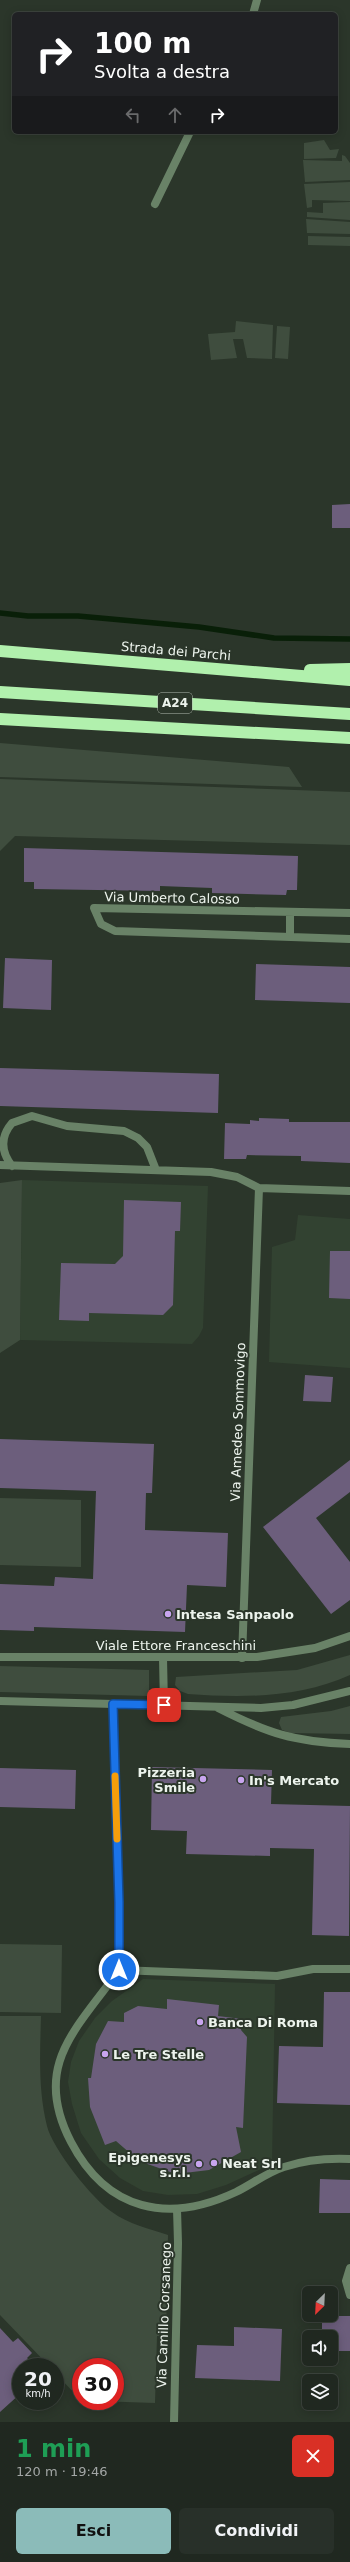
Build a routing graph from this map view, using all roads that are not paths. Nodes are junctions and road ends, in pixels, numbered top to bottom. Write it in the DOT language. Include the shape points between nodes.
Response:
graph roads {
  1 [pos="257,0"];
  2 [pos="254,12"];
  3 [pos="189,134"];
  4 [pos="155,204"];
  5 [pos="0,651"];
  6 [pos="350,669"];
  7 [pos="253,672"];
  8 [pos="350,680"];
  9 [pos="0,692"];
  10 [pos="350,714"];
  11 [pos="0,719"];
  12 [pos="350,738"];
  13 [pos="290,912"];
  14 [pos="350,913"];
  15 [pos="290,937"];
  16 [pos="350,939"];
  17 [pos="0,1165"];
  18 [pos="12,1166"];
  19 [pos="156,1170"];
  20 [pos="259,1188"];
  21 [pos="350,1191"];
  22 [pos="350,1636"];
  23 [pos="0,1657"];
  24 [pos="163,1658"];
  25 [pos="242,1658"];
  26 [pos="350,1691"];
  27 [pos="0,1701"];
  28 [pos="113,1704"];
  29 [pos="164,1705"];
  30 [pos="215,1706"];
  31 [pos="350,1744"];
  32 [pos="350,1969"];
  33 [pos="119,1970"];
  34 [pos="350,2159"];
  35 [pos="177,2209"];
  36 [pos="350,2268"];
  37 [pos="350,2295"];
  38 [pos="174,2422"];
  1 -- 2 [label="street"];
  3 -- 4 [label="street"];
  5 -- 7 [label="highway, Strada dei Parchi"];
  6 -- 7 [label="highway"];
  7 -- 8 [label="highway, Strada dei Parchi"];
  9 -- 10 [label="highway, A24"];
  11 -- 12 [label="highway"];
  13 -- 14 [label="street, Via Umberto Calosso"];
  13 -- 15 [label="street"];
  13 -- 15 [label="street, Via Umberto Calosso" via="94,908 101,924 115,931"];
  15 -- 16 [label="street, Via Umberto Calosso"];
  17 -- 18 [label="street"];
  18 -- 19 [label="street"];
  18 -- 19 [label="street" via="2,1144 5,1133 12,1122 32,1116 67,1126 117,1130 131,1134 148,1147"];
  19 -- 20 [label="street" via="214,1172 237,1177"];
  20 -- 21 [label="street"];
  20 -- 25 [label="street, Via Amedeo Sommovigo"];
  22 -- 25 [label="street, Viale Ettore Franceschini" via="300,1652"];
  23 -- 24 [label="street, Viale Ettore Franceschini"];
  24 -- 25 [label="street, Viale Ettore Franceschini"];
  24 -- 29 [label="street"];
  26 -- 30 [label="street" via="292,1705 261,1708"];
  27 -- 28 [label="street"];
  28 -- 29 [label="street"];
  28 -- 33 [label="street"];
  29 -- 30 [label="street"];
  30 -- 31 [label="street" via="257,1728 285,1737 318,1743"];
  32 -- 33 [label="street" via="313,1969 277,1976"];
  33 -- 35 [label="street" via="63,2047 56,2075 59,2110 76,2152 105,2186 137,2205 153,2209"];
  34 -- 35 [label="street" via="317,2160 277,2169 223,2197"];
  35 -- 38 [label="street, Via Camillo Corsanego"];
  36 -- 37 [label="street" via="346,2281"];
}
